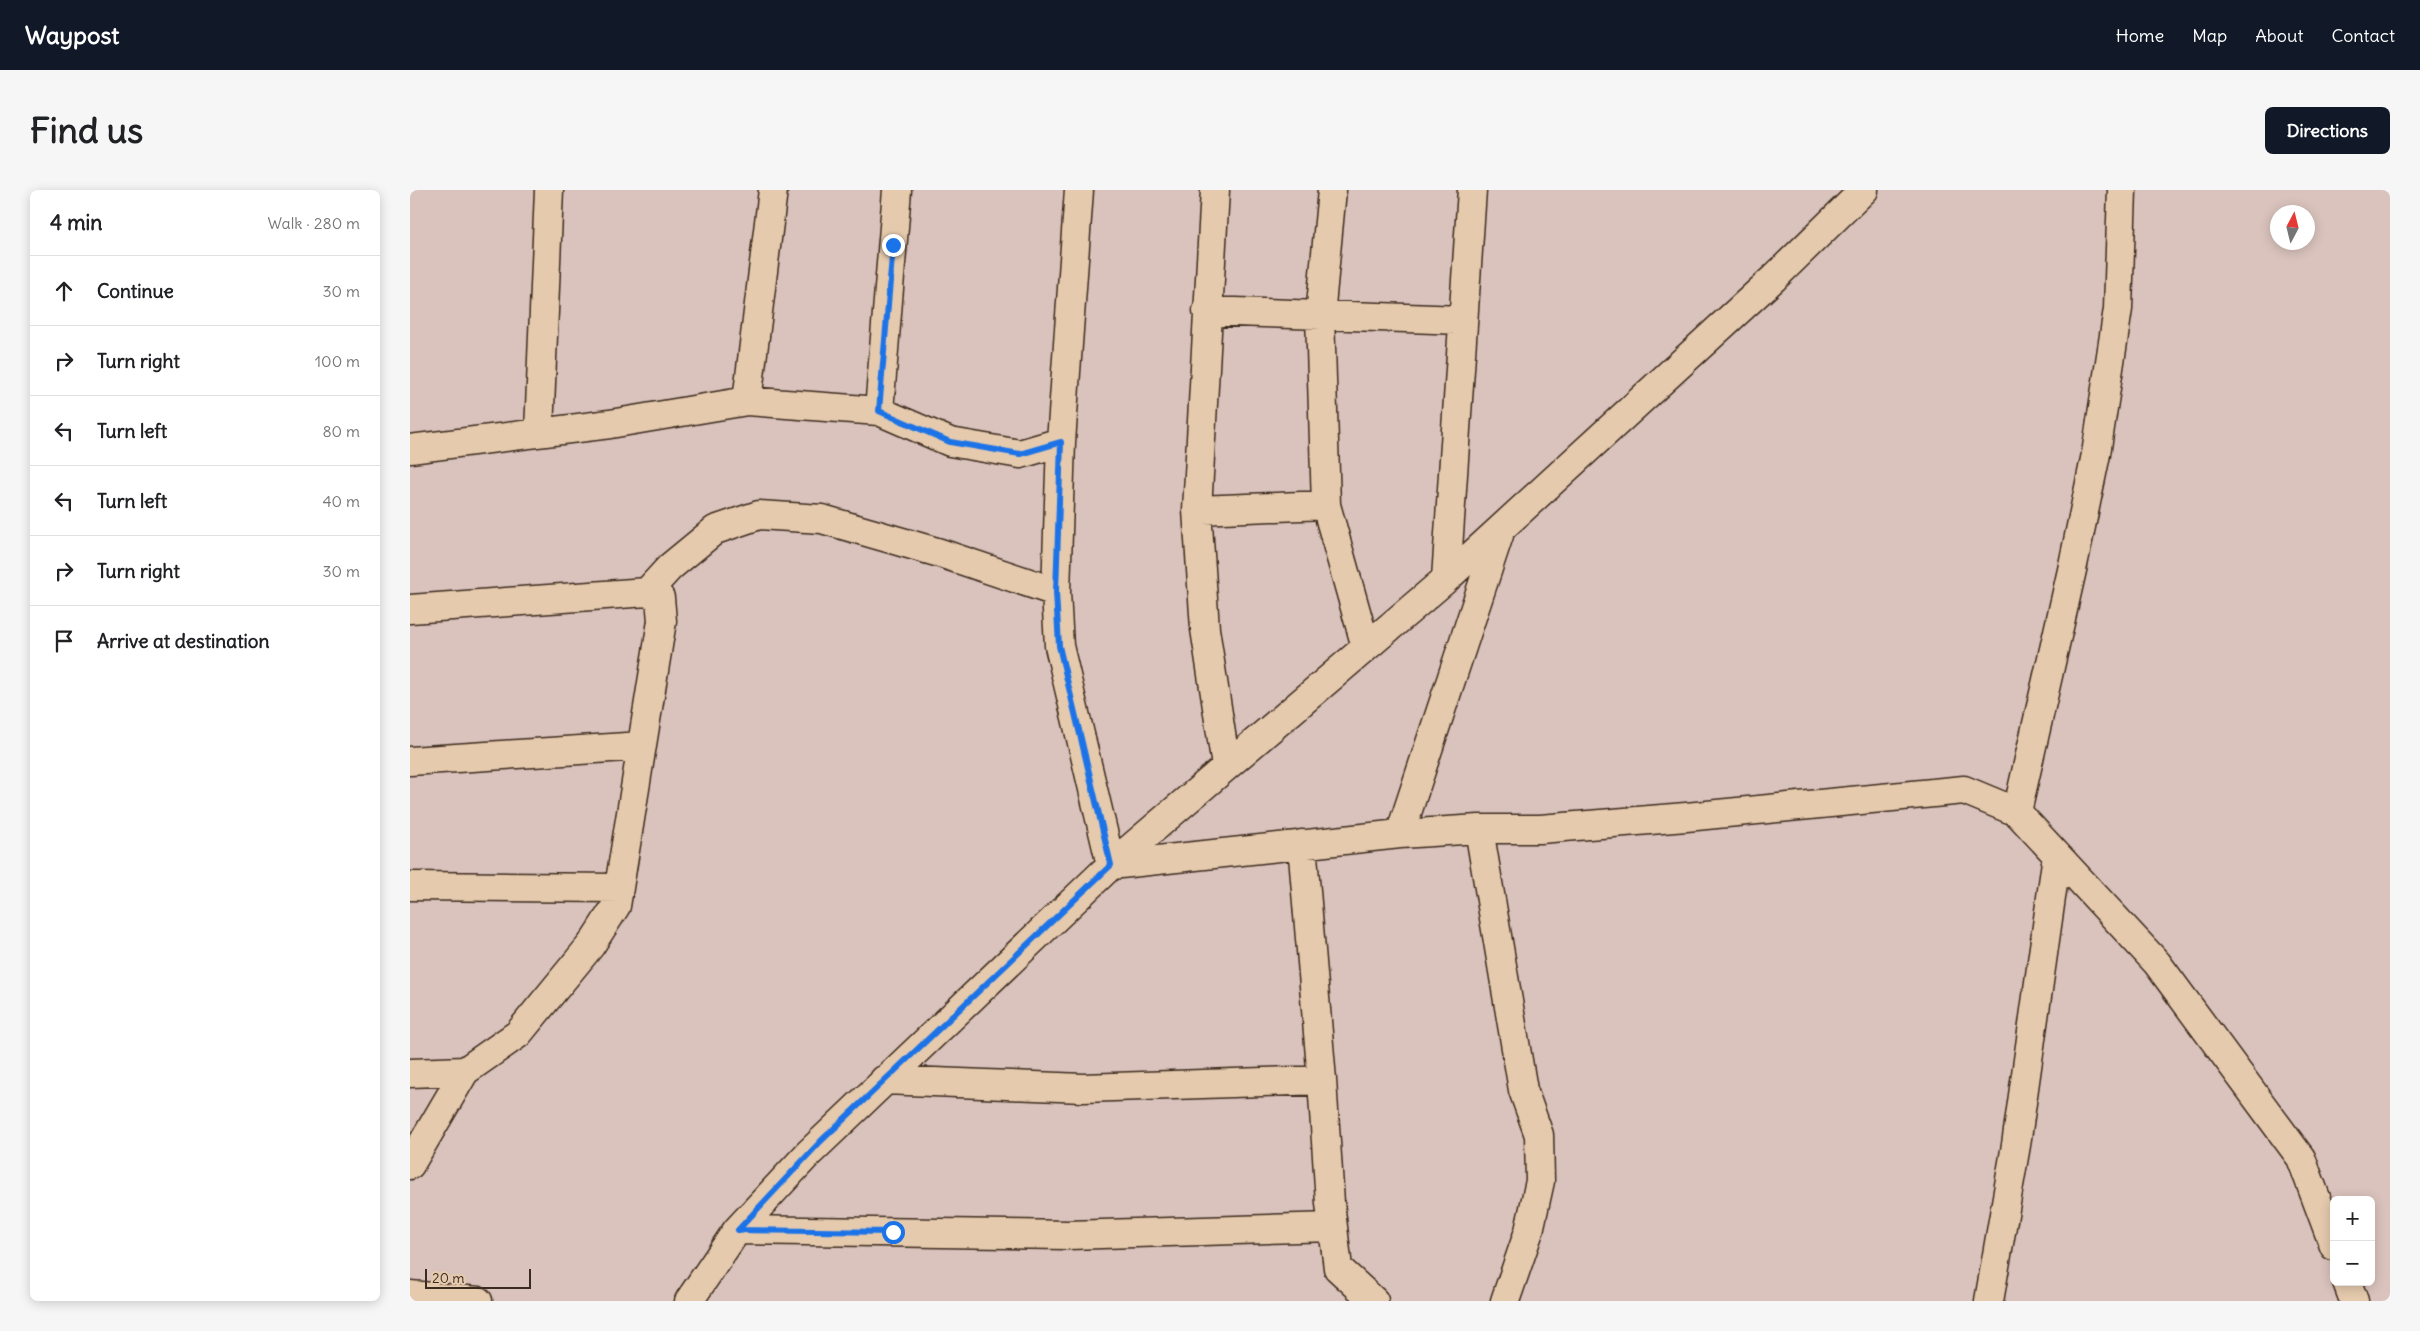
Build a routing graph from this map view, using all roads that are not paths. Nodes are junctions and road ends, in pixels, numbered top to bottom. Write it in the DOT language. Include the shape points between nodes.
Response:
graph roads {
  1 [pos="549,190"];
  2 [pos="773,190"];
  3 [pos="897,190"];
  4 [pos="1079,190"];
  5 [pos="1215,190"];
  6 [pos="1332,190"];
  7 [pos="1472,190"];
  8 [pos="1864,190"];
  9 [pos="2116,196"];
  10 [pos="1207,311"];
  11 [pos="1320,316"];
  12 [pos="1463,320"];
  13 [pos="747,402"];
  14 [pos="879,411"];
  15 [pos="539,432"];
  16 [pos="1061,442"];
  17 [pos="410,450"];
  18 [pos="1326,505"];
  19 [pos="1197,510"];
  20 [pos="1502,526"];
  21 [pos="1446,579"];
  22 [pos="647,592"];
  23 [pos="1056,592"];
  24 [pos="410,610"];
  25 [pos="1366,647"];
  26 [pos="642,746"];
  27 [pos="410,761"];
  28 [pos="1226,766"];
  29 [pos="2018,812"];
  30 [pos="1478,829"];
  31 [pos="1400,834"];
  32 [pos="1302,844"];
  33 [pos="2057,855"];
  34 [pos="1111,865"];
  35 [pos="410,886"];
  36 [pos="619,888"];
  37 [pos="465,1071"];
  38 [pos="410,1073"];
  39 [pos="884,1080"];
  40 [pos="1322,1080"];
  41 [pos="410,1165"];
  42 [pos="1333,1226"];
  43 [pos="738,1230"];
  44 [pos="2332,1241"];
  45 [pos="2348,1286"];
  46 [pos="410,1295"];
  47 [pos="478,1301"];
  48 [pos="689,1301"];
  49 [pos="1374,1301"];
  50 [pos="1505,1301"];
  51 [pos="1989,1301"];
  52 [pos="2354,1301"];
  1 -- 15 [label="street"];
  2 -- 13 [label="street"];
  3 -- 14 [label="street"];
  4 -- 16 [label="street"];
  5 -- 10 [label="street"];
  6 -- 11 [label="street"];
  7 -- 12 [label="street"];
  8 -- 20 [label="street" via="1774,278"];
  9 -- 29 [label="street" via="2118,309 2096,454"];
  10 -- 11 [label="street"];
  10 -- 19 [label="street"];
  11 -- 12 [label="street"];
  11 -- 18 [label="street"];
  12 -- 21 [label="street"];
  13 -- 14 [label="street"];
  13 -- 15 [label="street"];
  14 -- 16 [label="street" via="950,442 1020,454"];
  15 -- 17 [label="street"];
  16 -- 23 [label="street"];
  18 -- 19 [label="street"];
  18 -- 25 [label="street"];
  19 -- 28 [label="street" via="1205,629"];
  20 -- 21 [label="street"];
  20 -- 31 [label="street"];
  21 -- 25 [label="street"];
  22 -- 23 [label="street" via="670,567 714,530 759,515 822,519"];
  22 -- 24 [label="street"];
  22 -- 26 [label="street" via="660,598 662,621"];
  23 -- 34 [label="street" via="1059,646"];
  25 -- 28 [label="street"];
  26 -- 27 [label="street"];
  26 -- 36 [label="street"];
  28 -- 34 [label="street"];
  29 -- 30 [label="street" via="1964,790 1540,829"];
  29 -- 33 [label="street"];
  30 -- 31 [label="street"];
  30 -- 50 [label="street" via="1523,1090 1539,1135 1540,1181 1529,1231"];
  31 -- 32 [label="street"];
  32 -- 34 [label="street"];
  32 -- 40 [label="street"];
  33 -- 44 [label="street" via="2157,963 2300,1158"];
  33 -- 51 [label="street" via="2016,1145"];
  34 -- 39 [label="street"];
  35 -- 36 [label="street"];
  36 -- 37 [label="street" via="616,906 591,945 518,1034"];
  37 -- 38 [label="street"];
  37 -- 41 [label="street"];
  39 -- 40 [label="street" via="1083,1088"];
  39 -- 43 [label="street" via="808,1154"];
  40 -- 42 [label="street"];
  42 -- 43 [label="street" via="1068,1235"];
  42 -- 49 [label="street" via="1338,1268"];
  43 -- 48 [label="street"];
  45 -- 52 [label="street"];
  46 -- 47 [label="street"];
}
